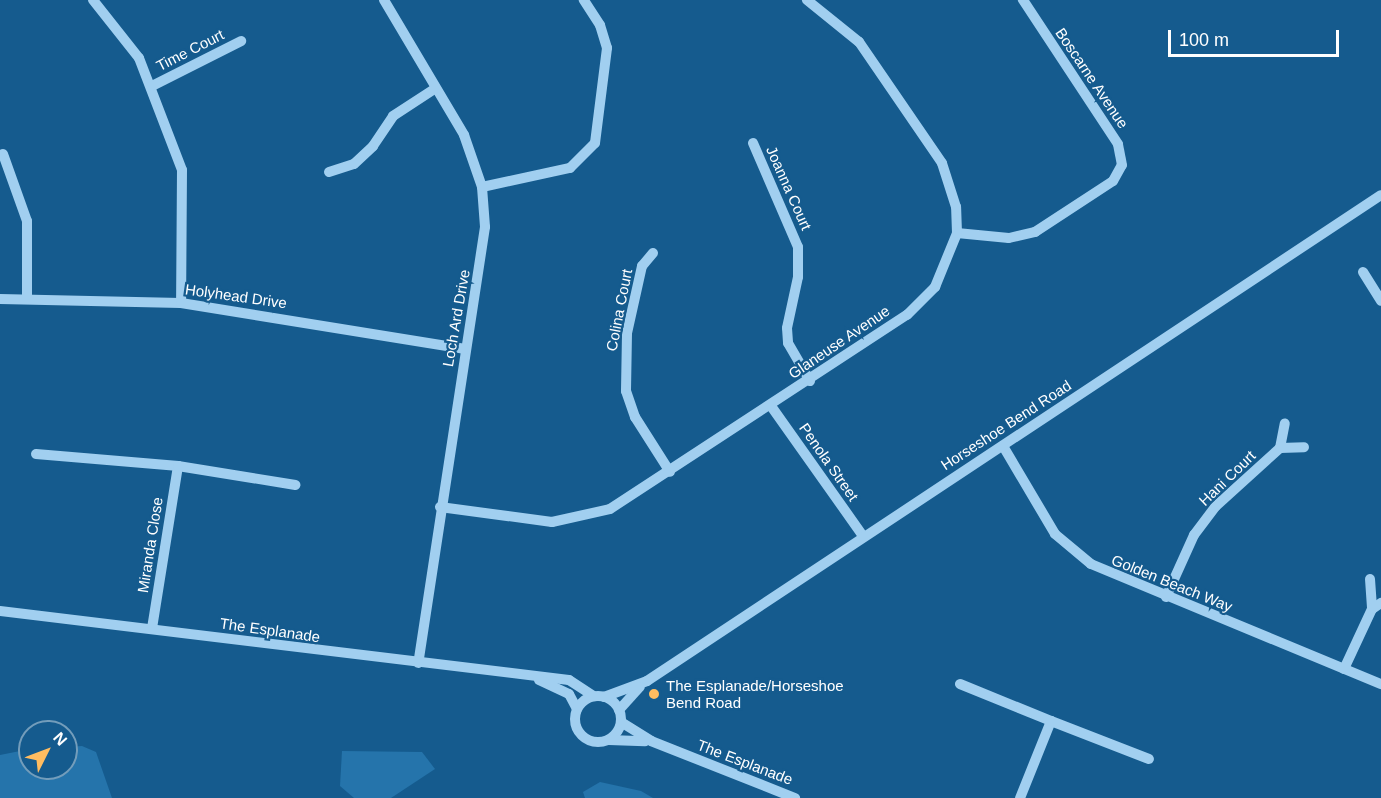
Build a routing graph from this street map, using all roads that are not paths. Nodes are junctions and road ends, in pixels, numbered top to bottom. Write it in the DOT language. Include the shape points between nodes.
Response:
graph roads {
  1 [pos="93,0"];
  2 [pos="384,0"];
  3 [pos="584,0"];
  4 [pos="807,0"];
  5 [pos="1023,0"];
  6 [pos="241,41"];
  7 [pos="152,86"];
  8 [pos="436,88"];
  9 [pos="753,143"];
  10 [pos="3,154"];
  11 [pos="329,172"];
  12 [pos="482,187"];
  13 [pos="1381,195"];
  14 [pos="957,233"];
  15 [pos="653,253"];
  16 [pos="1363,272"];
  17 [pos="0,298"];
  18 [pos="27,299"];
  19 [pos="1381,302"];
  20 [pos="181,303"];
  21 [pos="465,348"];
  22 [pos="810,381"];
  23 [pos="771,406"];
  24 [pos="1286,423"];
  25 [pos="1003,446"];
  26 [pos="1280,447"];
  27 [pos="1304,447"];
  28 [pos="36,454"];
  29 [pos="178,466"];
  30 [pos="670,472"];
  31 [pos="295,485"];
  32 [pos="440,507"];
  33 [pos="863,536"];
  34 [pos="1370,579"];
  35 [pos="1167,597"];
  36 [pos="1376,606"];
  37 [pos="0,611"];
  38 [pos="152,628"];
  39 [pos="418,663"];
  40 [pos="1344,669"];
  41 [pos="535,677"];
  42 [pos="647,681"];
  43 [pos="960,684"];
  44 [pos="1381,684"];
  45 [pos="598,697"];
  46 [pos="576,709"];
  47 [pos="619,710"];
  48 [pos="1051,721"];
  49 [pos="621,722"];
  50 [pos="609,740"];
  51 [pos="651,741"];
  52 [pos="1149,759"];
  53 [pos="795,798"];
  54 [pos="1020,798"];
  1 -- 7 [label="street" via="139,58"];
  2 -- 8 [label="street, Loch Ard Drive"];
  3 -- 12 [label="street" via="600,24 607,48 595,143 570,168"];
  4 -- 14 [label="street, Glaneuse Avenue" via="866,50 942,163 956,207"];
  5 -- 14 [label="street, Boscarne Avenue" via="1118,144 1122,165 1113,181 1035,232 1009,238"];
  6 -- 7 [label="street, Time Court"];
  7 -- 20 [label="street" via="182,170"];
  8 -- 11 [label="street" via="393,116 373,146 354,164"];
  8 -- 12 [label="street, Loch Ard Drive" via="464,135"];
  9 -- 22 [label="street, Joanna Court" via="798,248 798,278 787,328 788,343"];
  10 -- 18 [label="street" via="27,221"];
  12 -- 21 [label="street, Loch Ard Drive" via="485,227"];
  13 -- 25 [label="street, Horseshoe Bend Road"];
  14 -- 22 [label="street, Glaneuse Avenue" via="945,270 922,302"];
  15 -- 30 [label="street, Colina Court" via="642,266 627,333 626,391 635,417"];
  16 -- 19 [label="street"];
  17 -- 18 [label="street, Holyhead Drive"];
  18 -- 20 [label="street, Holyhead Drive"];
  20 -- 21 [label="street, Holyhead Drive"];
  21 -- 32 [label="street, Loch Ard Drive"];
  22 -- 23 [label="street, Glaneuse Avenue"];
  23 -- 30 [label="street, Glaneuse Avenue"];
  23 -- 33 [label="street, Penola Street"];
  24 -- 26 [label="street"];
  25 -- 33 [label="street, Horseshoe Bend Road"];
  25 -- 35 [label="street, Golden Beach Way" via="1055,534 1065,544 1112,575"];
  26 -- 27 [label="street"];
  26 -- 35 [label="street, Hani Court" via="1204,520"];
  28 -- 29 [label="street"];
  29 -- 31 [label="street"];
  29 -- 38 [label="street, Miranda Close"];
  30 -- 32 [label="street, Glaneuse Avenue" via="626,501 574,519 532,520"];
  32 -- 39 [label="street, Loch Ard Drive"];
  33 -- 42 [label="street, Horseshoe Bend Road"];
  34 -- 36 [label="street"];
  35 -- 40 [label="street, Golden Beach Way"];
  36 -- 40 [label="street"];
  37 -- 38 [label="street, The Esplanade"];
  38 -- 39 [label="street, The Esplanade"];
  39 -- 41 [label="street, The Esplanade"];
  40 -- 44 [label="street, Golden Beach Way"];
  41 -- 45 [label="street, The Esplanade" via="569,680"];
  41 -- 46 [label="street, The Esplanade" via="569,694"];
  42 -- 45 [label="street, Horseshoe Bend Road"];
  42 -- 47 [label="street, Horseshoe Bend Road"];
  43 -- 48 [label="street"];
  45 -- 46 [label="street"];
  45 -- 47 [label="street"];
  46 -- 50 [label="street" via="575,724 584,737 598,743"];
  47 -- 49 [label="street"];
  48 -- 52 [label="street"];
  48 -- 54 [label="street"];
  49 -- 50 [label="street"];
  49 -- 51 [label="street, The Esplanade"];
  50 -- 51 [label="street, The Esplanade"];
  51 -- 53 [label="street, The Esplanade"];
}
